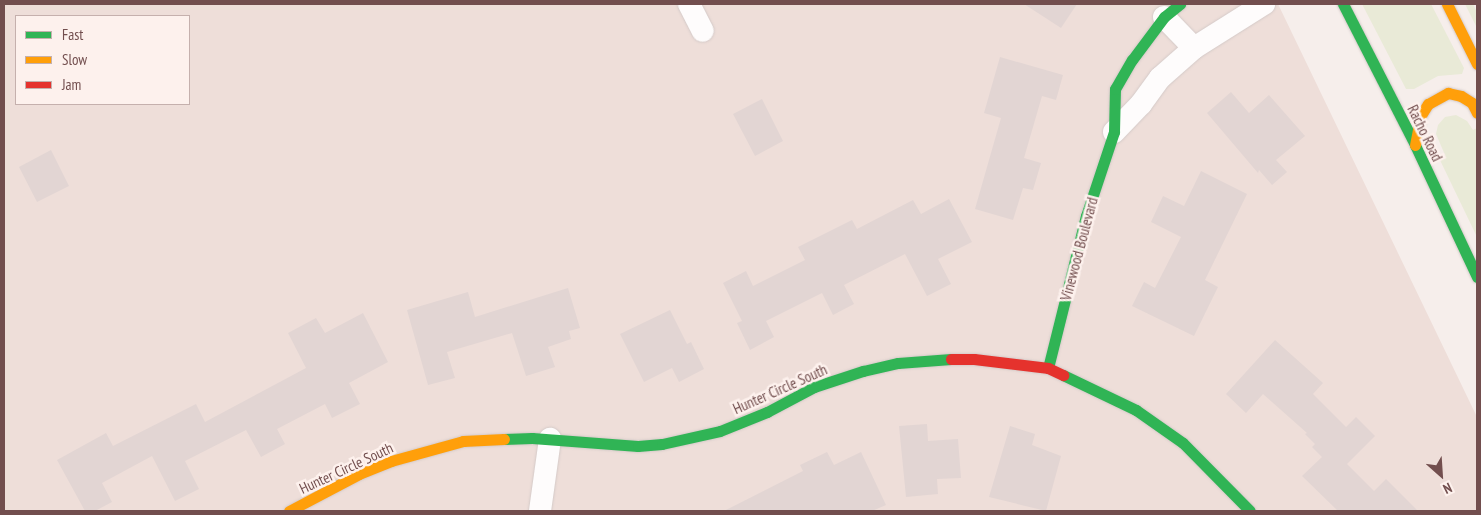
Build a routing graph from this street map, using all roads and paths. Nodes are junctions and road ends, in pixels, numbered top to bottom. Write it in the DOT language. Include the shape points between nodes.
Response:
graph roads {
  1 [pos="689,4"];
  2 [pos="1264,4"];
  3 [pos="1343,4"];
  4 [pos="1447,4"];
  5 [pos="1172,10"];
  6 [pos="703,31"];
  7 [pos="1194,48"];
  8 [pos="1477,64"];
  9 [pos="1477,114"];
  10 [pos="1114,132"];
  11 [pos="1415,144"];
  12 [pos="1477,277"];
  13 [pos="1048,368"];
  14 [pos="550,439"];
  15 [pos="289,511"];
  16 [pos="540,511"];
  17 [pos="1250,511"];
  1 -- 6 [label="street"];
  2 -- 7 [label="street, Vinewood Boulevard"];
  3 -- 11 [label="street, Racho Road"];
  4 -- 8 [label="street"];
  5 -- 7 [label="street, Vinewood Boulevard"];
  5 -- 10 [label="street, Vinewood Boulevard" via="1132,60 1115,89"];
  7 -- 10 [label="street, Vinewood Boulevard" via="1160,78"];
  9 -- 11 [label="street" via="1472,103 1448,93 1428,104 1421,115"];
  10 -- 13 [label="street, Vinewood Boulevard" via="1086,216"];
  11 -- 12 [label="street, Racho Road"];
  13 -- 14 [label="street, Hunter Circle South" via="974,359 898,363 814,387 767,412 703,436 638,446"];
  13 -- 17 [label="street, Hunter Circle South" via="1136,410 1175,438"];
  14 -- 15 [label="street, Hunter Circle South" via="463,441 414,454 359,474"];
  14 -- 16 [label="street"];
}
